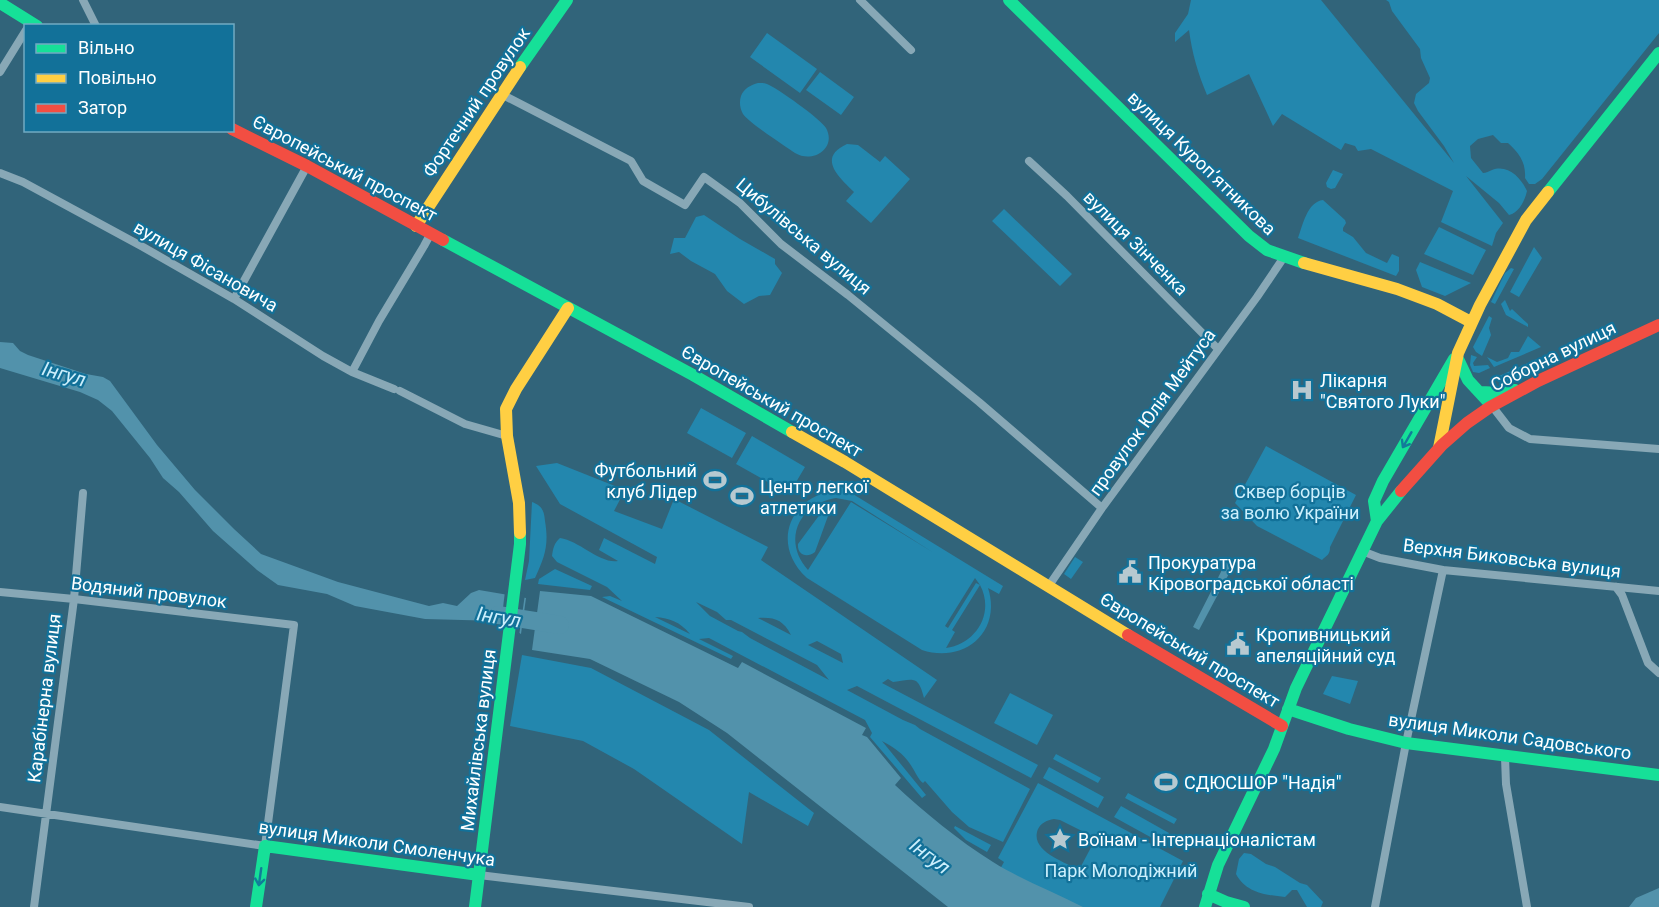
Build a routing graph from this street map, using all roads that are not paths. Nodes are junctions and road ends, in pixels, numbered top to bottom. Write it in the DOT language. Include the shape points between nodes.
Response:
graph roads {
  1 [pos="83,0"];
  2 [pos="567,0"];
  3 [pos="860,0"];
  4 [pos="1009,0"];
  5 [pos="0,3"];
  6 [pos="28,24"];
  7 [pos="95,24"];
  8 [pos="24,36"];
  9 [pos="911,50"];
  10 [pos="1659,52"];
  11 [pos="0,72"];
  12 [pos="501,94"];
  13 [pos="234,130"];
  14 [pos="1029,161"];
  15 [pos="307,166"];
  16 [pos="0,173"];
  17 [pos="416,226"];
  18 [pos="431,233"];
  19 [pos="1284,257"];
  20 [pos="234,299"];
  21 [pos="568,308"];
  22 [pos="1471,322"];
  23 [pos="1659,325"];
  24 [pos="1218,349"];
  25 [pos="1458,353"];
  26 [pos="352,372"];
  27 [pos="1522,388"];
  28 [pos="1481,392"];
  29 [pos="1492,406"];
  30 [pos="507,436"];
  31 [pos="1439,448"];
  32 [pos="1659,450"];
  33 [pos="83,493"];
  34 [pos="1102,508"];
  35 [pos="1377,521"];
  36 [pos="1362,551"];
  37 [pos="1443,570"];
  38 [pos="1048,587"];
  39 [pos="1616,587"];
  40 [pos="1659,591"];
  41 [pos="0,592"];
  42 [pos="74,599"];
  43 [pos="1659,673"];
  44 [pos="1288,709"];
  45 [pos="1282,726"];
  46 [pos="1406,743"];
  47 [pos="1506,757"];
  48 [pos="1659,775"];
  49 [pos="0,807"];
  50 [pos="46,813"];
  51 [pos="265,846"];
  52 [pos="479,874"];
  53 [pos="1206,901"];
  54 [pos="705,904"];
  55 [pos="34,907"];
  56 [pos="256,907"];
  57 [pos="475,907"];
  58 [pos="749,907"];
  59 [pos="1244,907"];
  60 [pos="1375,907"];
  61 [pos="1527,907"];
  1 -- 7 [label="street"];
  2 -- 12 [label="main road, Фортечний провулок"];
  3 -- 9 [label="street"];
  4 -- 19 [label="main road, вулиця Куропʼятникова" via="1249,236"];
  5 -- 6 [label="main road"];
  8 -- 11 [label="street"];
  10 -- 22 [label="main road" via="1526,220"];
  12 -- 17 [label="main road, Фортечний провулок"];
  12 -- 34 [label="street, Цибулівська вулиця" via="631,161 643,181 685,205 704,177 740,203 781,244 925,358"];
  13 -- 15 [label="main road, Європейський проспект"];
  14 -- 24 [label="street, вулиця Зінченка"];
  15 -- 17 [label="main road, Європейський проспект"];
  15 -- 20 [label="street"];
  16 -- 20 [label="street, вулиця Фісановича"];
  17 -- 18 [label="main road, Європейський проспект"];
  18 -- 21 [label="main road, Європейський проспект"];
  18 -- 26 [label="street"];
  19 -- 22 [label="main road, вулиця Куропʼятникова" via="1397,289"];
  19 -- 24 [label="street, провулок Юлія Мейтуса"];
  20 -- 26 [label="street, вулиця Фісановича"];
  21 -- 30 [label="main road, Михайлівська вулиця" via="508,403"];
  21 -- 38 [label="main road, Європейський проспект" via="845,462"];
  22 -- 25 [label="main road"];
  23 -- 27 [label="main road, Соборна вулиця"];
  24 -- 34 [label="street, провулок Юлія Мейтуса"];
  25 -- 28 [label="main road" via="1462,373"];
  25 -- 31 [label="main road"];
  25 -- 35 [label="main road, one-way" via="1383,481 1374,501"];
  26 -- 30 [label="street, вулиця Фісановича" via="465,424"];
  27 -- 28 [label="main road"];
  27 -- 29 [label="main road, Соборна вулиця"];
  28 -- 29 [label="main road"];
  29 -- 31 [label="main road, Соборна вулиця"];
  29 -- 32 [label="street" via="1509,428 1530,439"];
  30 -- 52 [label="main road, Михайлівська вулиця" via="520,524"];
  31 -- 35 [label="main road, Соборна вулиця"];
  33 -- 42 [label="street, Карабінерна вулиця"];
  34 -- 38 [label="street, провулок Юлія Мейтуса"];
  35 -- 36 [label="main road, Соборна вулиця"];
  36 -- 37 [label="street, Верхня Биковська вулиця"];
  36 -- 44 [label="main road, Соборна вулиця"];
  37 -- 39 [label="street, Верхня Биковська вулиця"];
  37 -- 46 [label="street"];
  38 -- 45 [label="main road, Європейський проспект"];
  39 -- 40 [label="street, Верхня Биковська вулиця"];
  39 -- 43 [label="street" via="1648,663"];
  41 -- 42 [label="street, Водяний провулок"];
  42 -- 50 [label="street, Карабінерна вулиця"];
  42 -- 51 [label="street, Водяний провулок" via="294,625"];
  44 -- 45 [label="main road, Соборна вулиця"];
  44 -- 46 [label="main road, вулиця Миколи Садовського"];
  45 -- 53 [label="main road, Соборна вулиця" via="1218,865"];
  46 -- 47 [label="main road, вулиця Миколи Садовського"];
  46 -- 60 [label="street"];
  47 -- 48 [label="main road, вулиця Миколи Садовського"];
  47 -- 61 [label="street" via="1506,784"];
  49 -- 50 [label="street, вулиця Миколи Смоленчука"];
  50 -- 51 [label="street, вулиця Миколи Смоленчука"];
  50 -- 55 [label="street, Карабінерна вулиця"];
  51 -- 52 [label="main road, вулиця Миколи Смоленчука"];
  51 -- 56 [label="main road, one-way"];
  52 -- 54 [label="street, вулиця Миколи Смоленчука"];
  52 -- 57 [label="main road, Михайлівська вулиця"];
  53 -- 59 [label="main road"];
  54 -- 58 [label="street, вулиця Миколи Смоленчука"];
}
